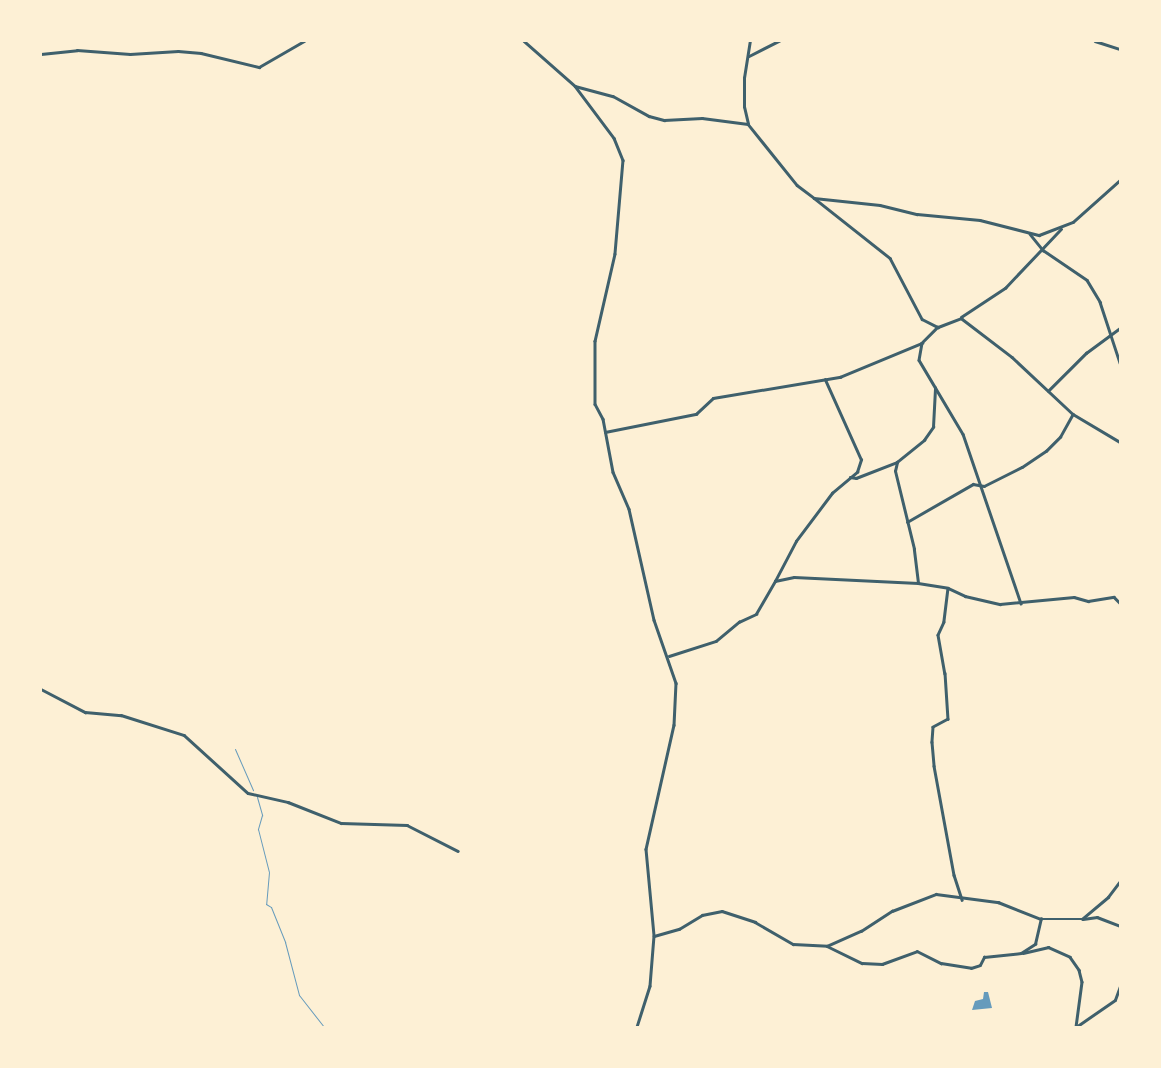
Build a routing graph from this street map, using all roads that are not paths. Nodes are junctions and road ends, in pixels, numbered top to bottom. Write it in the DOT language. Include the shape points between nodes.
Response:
graph roads {
  1 [pos="304,41"];
  2 [pos="524,41"];
  3 [pos="750,41"];
  4 [pos="779,41"];
  5 [pos="1094,41"];
  6 [pos="1120,49"];
  7 [pos="41,54"];
  8 [pos="749,56"];
  9 [pos="575,86"];
  10 [pos="748,124"];
  11 [pos="1120,180"];
  12 [pos="814,198"];
  13 [pos="1062,228"];
  14 [pos="1030,234"];
  15 [pos="1044,250"];
  16 [pos="961,318"];
  17 [pos="938,327"];
  18 [pos="1120,328"];
  19 [pos="1110,334"];
  20 [pos="922,343"];
  21 [pos="1120,363"];
  22 [pos="825,380"];
  23 [pos="935,387"];
  24 [pos="1048,391"];
  25 [pos="1073,414"];
  26 [pos="605,432"];
  27 [pos="1120,442"];
  28 [pos="897,462"];
  29 [pos="850,477"];
  30 [pos="984,486"];
  31 [pos="907,522"];
  32 [pos="775,580"];
  33 [pos="918,583"];
  34 [pos="948,588"];
  35 [pos="1021,603"];
  36 [pos="1120,603"];
  37 [pos="669,656"];
  38 [pos="41,689"];
  39 [pos="458,851"];
  40 [pos="1120,881"];
  41 [pos="962,900"];
  42 [pos="1040,919"];
  43 [pos="1082,919"];
  44 [pos="1120,926"];
  45 [pos="654,936"];
  46 [pos="827,946"];
  47 [pos="1022,953"];
  48 [pos="1120,986"];
  49 [pos="637,1027"];
  50 [pos="1076,1027"];
  1 -- 7 [label="street" via="259,67 201,52 130,54 77,50"];
  2 -- 9 [label="street"];
  3 -- 8 [label="street"];
  4 -- 8 [label="street"];
  5 -- 6 [label="street"];
  8 -- 10 [label="street" via="744,78 744,107"];
  9 -- 10 [label="street" via="613,96 641,112 664,120 702,118"];
  9 -- 26 [label="street" via="614,138 623,160 615,254 595,341 595,404"];
  10 -- 12 [label="street" via="797,185"];
  11 -- 13 [label="street" via="1089,209"];
  12 -- 14 [label="street" via="980,220"];
  12 -- 17 [label="street" via="890,258 917,313"];
  13 -- 14 [label="street" via="1039,235"];
  13 -- 15 [label="street"];
  14 -- 15 [label="street"];
  15 -- 16 [label="street" via="1005,288"];
  15 -- 19 [label="street" via="1087,280 1100,302"];
  16 -- 17 [label="street"];
  16 -- 24 [label="street" via="1012,357"];
  17 -- 20 [label="street"];
  18 -- 19 [label="street"];
  19 -- 21 [label="street"];
  19 -- 24 [label="street"];
  20 -- 22 [label="street" via="840,378"];
  20 -- 23 [label="street" via="919,360"];
  22 -- 26 [label="street" via="713,398 696,414"];
  22 -- 29 [label="street" via="861,460 858,472"];
  23 -- 28 [label="street" via="933,427 924,440"];
  23 -- 30 [label="street" via="963,434"];
  24 -- 25 [label="street"];
  25 -- 27 [label="street"];
  25 -- 30 [label="street" via="1060,437 1046,451 1022,468"];
  26 -- 37 [label="street" via="613,472 629,509 654,620"];
  28 -- 29 [label="street" via="856,478"];
  28 -- 31 [label="street" via="895,470"];
  29 -- 32 [label="street" via="832,492 796,541"];
  30 -- 31 [label="street" via="973,484"];
  30 -- 35 [label="street"];
  31 -- 33 [label="street"];
  32 -- 33 [label="street" via="794,577"];
  32 -- 37 [label="street" via="756,614 739,622 709,645"];
  33 -- 34 [label="street"];
  34 -- 35 [label="street" via="965,596 1000,604"];
  34 -- 41 [label="street" via="944,622 938,634 948,719 933,727 932,742 954,875"];
  35 -- 36 [label="street" via="1114,597"];
  37 -- 45 [label="street" via="676,683 674,726 646,849"];
  38 -- 39 [label="street" via="85,712 121,715 184,735 248,793 288,802 341,823 407,825"];
  40 -- 43 [label="street" via="1108,897"];
  41 -- 42 [label="street" via="998,902"];
  41 -- 46 [label="street" via="936,894 892,911 861,931"];
  42 -- 43 [label="street"];
  42 -- 47 [label="street" via="1035,944"];
  43 -- 44 [label="street" via="1097,917"];
  45 -- 46 [label="street" via="679,929 702,915 722,911 755,922 793,944"];
  45 -- 49 [label="street" via="650,986"];
  46 -- 47 [label="street" via="862,963 882,964 917,951 941,963 965,968 980,965 984,957"];
  47 -- 50 [label="street" via="1048,947 1070,956 1082,982"];
  48 -- 50 [label="street" via="1115,1000"];
}
